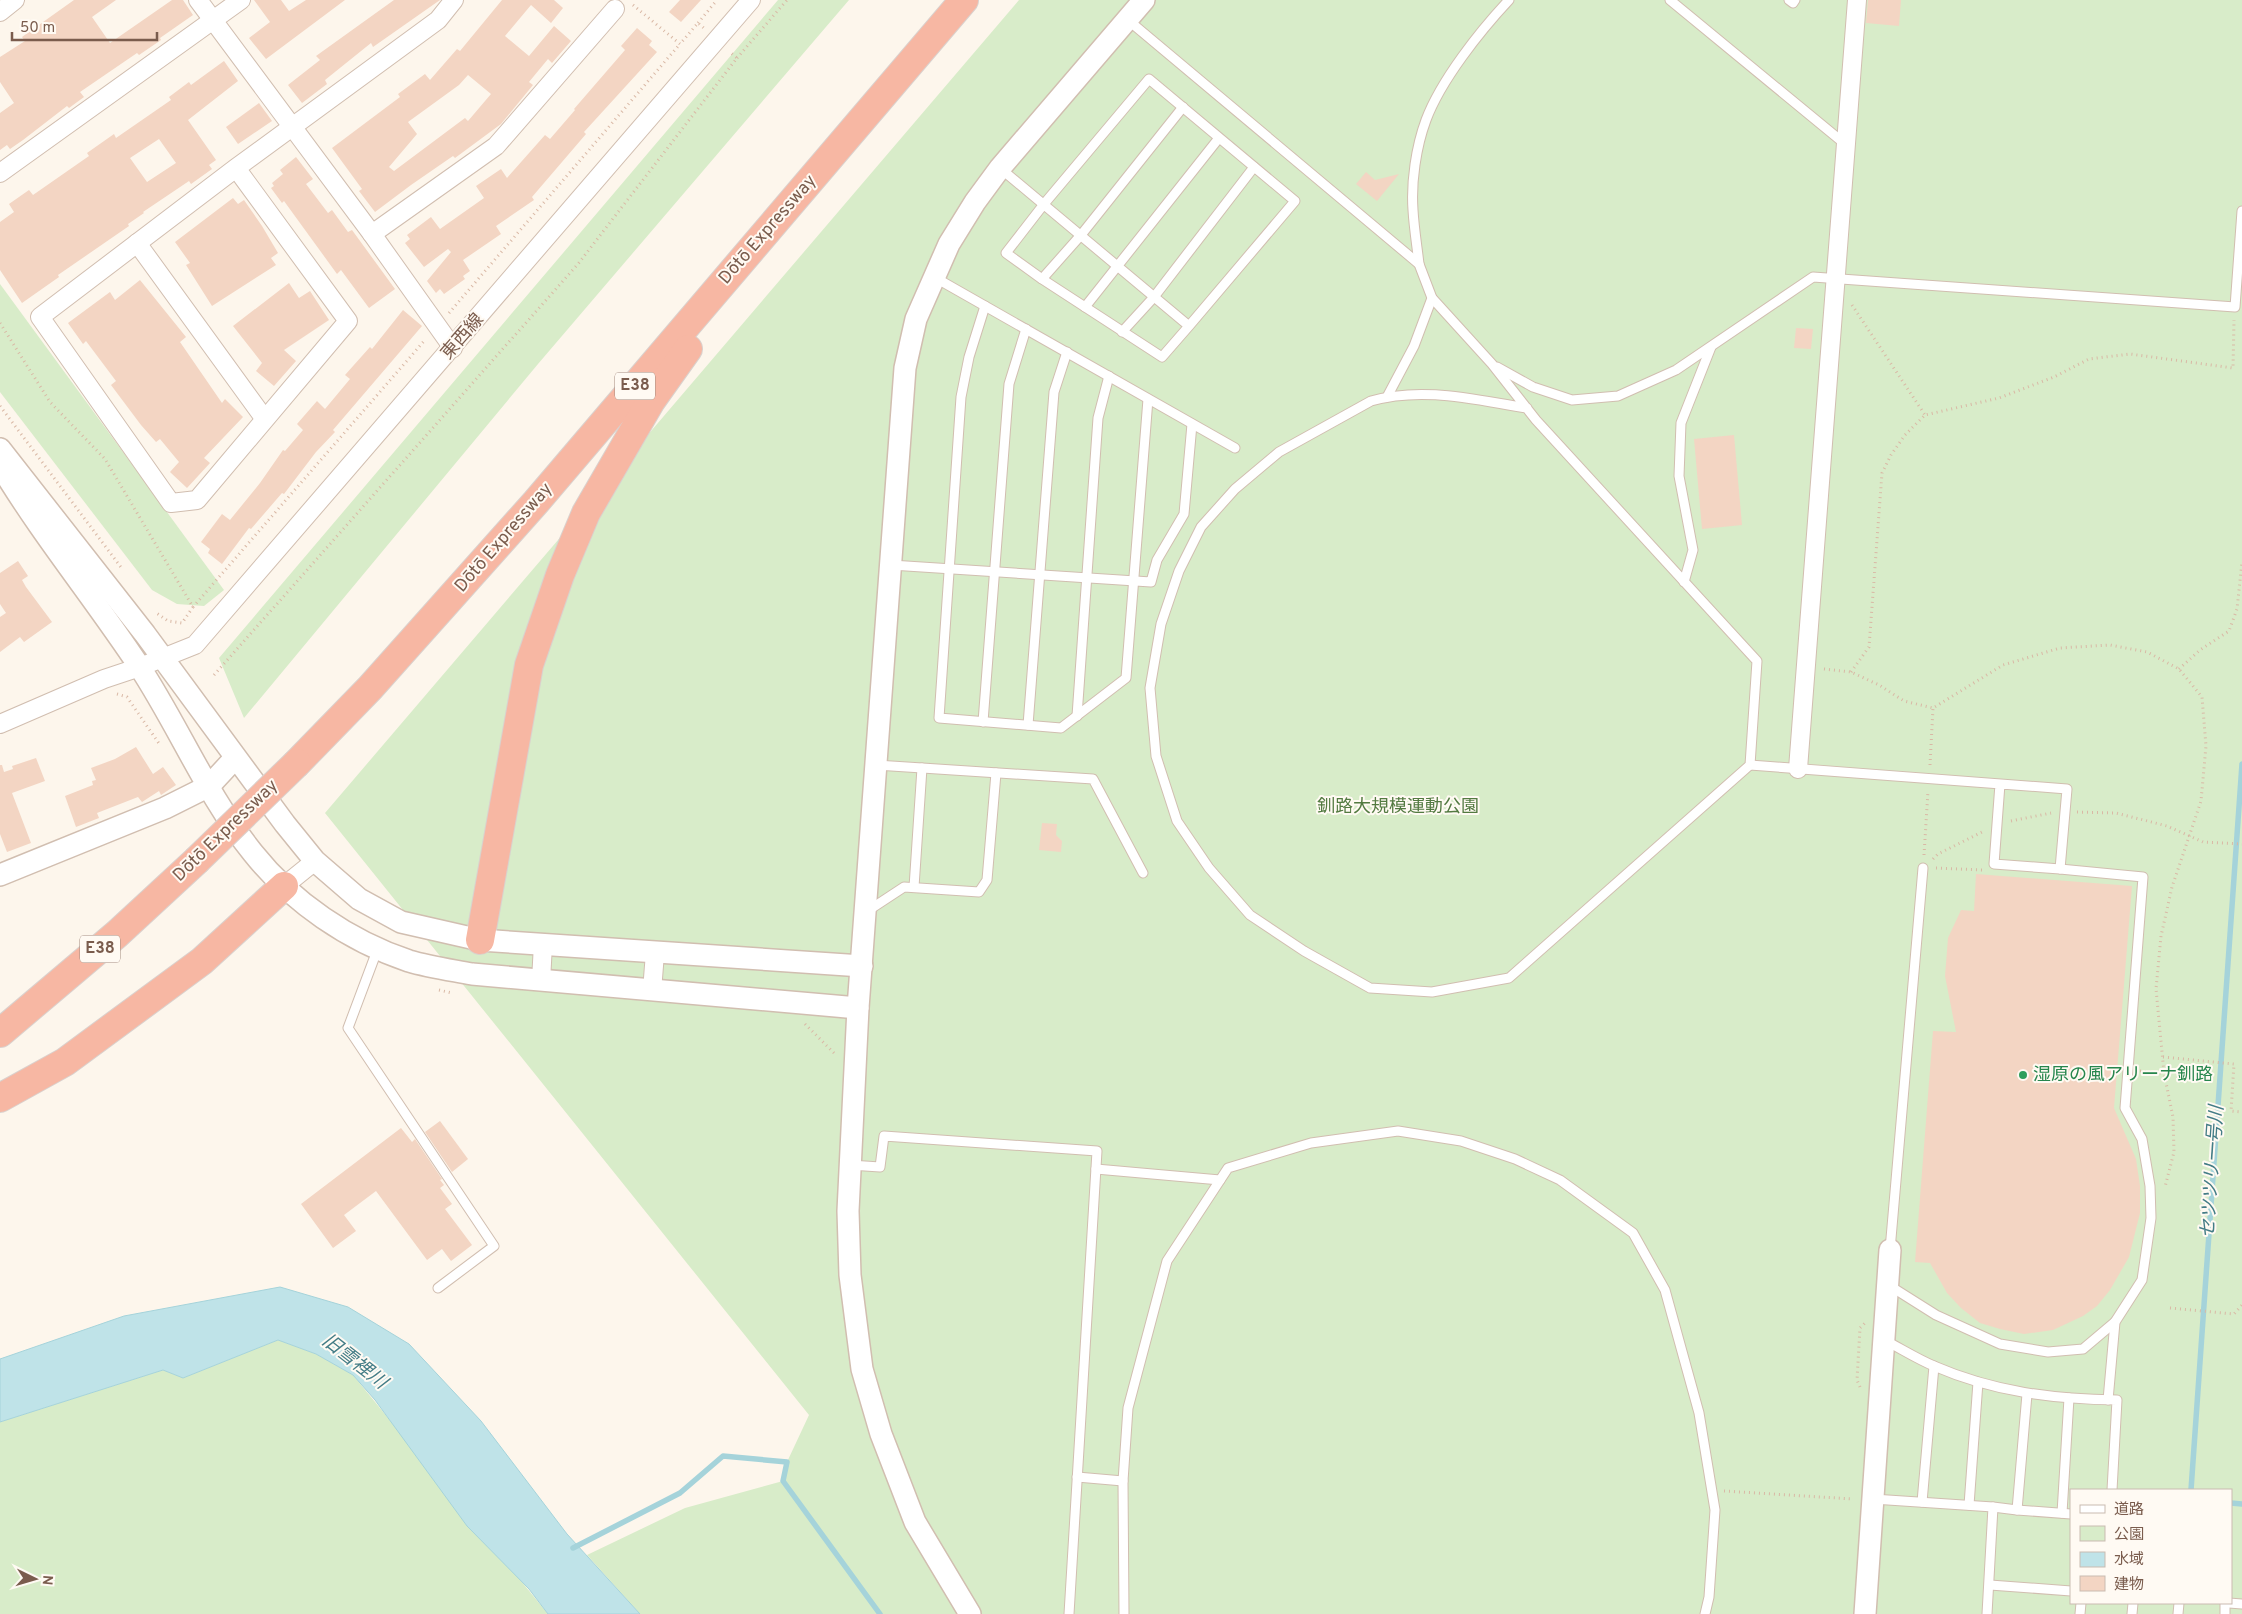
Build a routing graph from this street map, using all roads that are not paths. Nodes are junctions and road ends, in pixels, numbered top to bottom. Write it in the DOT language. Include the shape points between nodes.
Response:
graph roads {
  1 [pos="16,0"];
  2 [pos="198,0"];
  3 [pos="241,0"];
  4 [pos="454,0"];
  5 [pos="751,0"];
  6 [pos="941,0"];
  7 [pos="964,0"];
  8 [pos="1144,0"];
  9 [pos="1509,0"];
  10 [pos="1670,0"];
  11 [pos="1789,0"];
  12 [pos="1795,0"];
  13 [pos="1857,0"];
  14 [pos="621,4"];
  15 [pos="0,12"];
  16 [pos="1128,20"];
  17 [pos="214,21"];
  18 [pos="1183,107"];
  19 [pos="292,127"];
  20 [pos="1220,138"];
  21 [pos="1845,144"];
  22 [pos="1254,167"];
  23 [pos="236,168"];
  24 [pos="1000,168"];
  25 [pos="0,173"];
  26 [pos="1044,204"];
  27 [pos="2242,211"];
  28 [pos="782,214"];
  29 [pos="372,234"];
  30 [pos="1081,235"];
  31 [pos="137,243"];
  32 [pos="1419,264"];
  33 [pos="1118,267"];
  34 [pos="934,277"];
  35 [pos="1834,278"];
  36 [pos="1042,279"];
  37 [pos="1154,296"];
  38 [pos="1432,298"];
  39 [pos="985,306"];
  40 [pos="1085,307"];
  41 [pos="1189,326"];
  42 [pos="1026,329"];
  43 [pos="1122,332"];
  44 [pos="1711,346"];
  45 [pos="453,348"];
  46 [pos="1067,352"];
  47 [pos="1492,364"];
  48 [pos="1109,376"];
  49 [pos="1387,397"];
  50 [pos="1148,398"];
  51 [pos="1527,408"];
  52 [pos="264,418"];
  53 [pos="1192,424"];
  54 [pos="1235,448"];
  55 [pos="0,449"];
  56 [pos="0,464"];
  57 [pos="890,565"];
  58 [pos="949,568"];
  59 [pos="994,572"];
  60 [pos="1040,575"];
  61 [pos="1085,578"];
  62 [pos="1134,581"];
  63 [pos="1684,582"];
  64 [pos="163,658"];
  65 [pos="140,667"];
  66 [pos="1077,716"];
  67 [pos="983,722"];
  68 [pos="0,724"];
  69 [pos="1028,725"];
  70 [pos="292,757"];
  71 [pos="235,758"];
  72 [pos="876,765"];
  73 [pos="1750,765"];
  74 [pos="922,768"];
  75 [pos="1798,769"];
  76 [pos="996,773"];
  77 [pos="2000,784"];
  78 [pos="209,786"];
  79 [pos="192,856"];
  80 [pos="315,861"];
  81 [pos="1923,868"];
  82 [pos="2060,869"];
  83 [pos="1143,873"];
  84 [pos="0,875"];
  85 [pos="284,886"];
  86 [pos="914,887"];
  87 [pos="866,912"];
  88 [pos="480,940"];
  89 [pos="543,944"];
  90 [pos="378,947"];
  91 [pos="655,953"];
  92 [pos="862,966"];
  93 [pos="472,974"];
  94 [pos="541,981"];
  95 [pos="652,991"];
  96 [pos="858,1008"];
  97 [pos="0,1018"];
  98 [pos="0,1033"];
  99 [pos="0,1098"];
  100 [pos="850,1165"];
  101 [pos="1096,1169"];
  102 [pos="1220,1180"];
  103 [pos="1890,1250"];
  104 [pos="1887,1285"];
  105 [pos="438,1288"];
  106 [pos="2116,1322"];
  107 [pos="1883,1340"];
  108 [pos="1934,1366"];
  109 [pos="1978,1382"];
  110 [pos="2027,1394"];
  111 [pos="2069,1398"];
  112 [pos="2108,1400"];
  113 [pos="1077,1477"];
  114 [pos="1123,1481"];
  115 [pos="2112,1489"];
  116 [pos="1863,1499"];
  117 [pos="1922,1502"];
  118 [pos="1969,1505"];
  119 [pos="1994,1508"];
  120 [pos="2017,1510"];
  121 [pos="2066,1514"];
  122 [pos="1990,1585"];
  123 [pos="2070,1591"];
  124 [pos="970,1614"];
  125 [pos="1070,1614"];
  126 [pos="1124,1614"];
  127 [pos="1705,1614"];
  128 [pos="1865,1614"];
  129 [pos="1988,1614"];
  1 -- 15 [label="street"];
  2 -- 17 [label="street"];
  3 -- 17 [label="street"];
  4 -- 19 [label="street" via="438,20"];
  5 -- 45 [label="street, 東西線"];
  6 -- 70 [label="highway, Dōtō Expressway / E38"];
  7 -- 28 [label="highway, Dōtō Expressway / E38"];
  8 -- 16 [label="street"];
  9 -- 32 [label="lane" via="1490,20 1444,84 1426,120 1416,165 1413,209"];
  10 -- 21 [label="lane"];
  11 -- 12 [label="lane" via="1793,3"];
  13 -- 21 [label="street"];
  14 -- 29 [label="street" via="496,146"];
  16 -- 24 [label="street"];
  16 -- 32 [label="lane"];
  17 -- 19 [label="street"];
  17 -- 25 [label="street"];
  18 -- 20 [label="lane"];
  18 -- 26 [label="lane" via="1149,79"];
  18 -- 30 [label="lane"];
  19 -- 23 [label="street"];
  19 -- 29 [label="street"];
  20 -- 22 [label="lane"];
  20 -- 33 [label="lane"];
  21 -- 35 [label="street"];
  22 -- 37 [label="lane"];
  22 -- 41 [label="lane" via="1295,201"];
  23 -- 31 [label="street"];
  23 -- 52 [label="street" via="348,321"];
  24 -- 26 [label="lane"];
  24 -- 34 [label="street" via="948,244"];
  26 -- 30 [label="lane"];
  26 -- 36 [label="lane" via="1006,253"];
  27 -- 35 [label="lane" via="2235,307"];
  28 -- 70 [label="highway, Dōtō Expressway / E38" via="370,688"];
  28 -- 88 [label="highway" via="651,401 586,513 560,575 528,665"];
  29 -- 45 [label="street"];
  30 -- 33 [label="lane"];
  30 -- 36 [label="lane"];
  31 -- 52 [label="street"];
  31 -- 52 [label="street" via="40,317 171,503 197,500"];
  32 -- 38 [label="lane"];
  33 -- 37 [label="lane"];
  33 -- 40 [label="lane"];
  34 -- 39 [label="lane"];
  34 -- 57 [label="street" via="916,319 905,368"];
  35 -- 44 [label="lane" via="1813,277"];
  35 -- 75 [label="street"];
  36 -- 40 [label="lane"];
  37 -- 41 [label="lane"];
  37 -- 43 [label="lane"];
  38 -- 47 [label="lane"];
  38 -- 49 [label="lane" via="1414,346"];
  39 -- 42 [label="lane"];
  39 -- 58 [label="lane" via="969,356 961,397"];
  40 -- 43 [label="lane"];
  41 -- 43 [label="lane" via="1162,357"];
  42 -- 46 [label="lane"];
  42 -- 59 [label="lane" via="1009,384"];
  44 -- 47 [label="lane" via="1676,370 1618,396 1572,400 1533,387"];
  44 -- 63 [label="lane" via="1680,423 1679,476 1693,550"];
  45 -- 64 [label="street, 東西線" via="195,645"];
  46 -- 48 [label="lane"];
  46 -- 60 [label="lane" via="1054,392"];
  47 -- 51 [label="lane"];
  48 -- 50 [label="lane"];
  48 -- 61 [label="lane" via="1098,418"];
  49 -- 51 [label="lane" via="1434,393"];
  49 -- 73 [label="lane" via="1371,401 1279,452 1235,490 1201,527 1179,571 1162,624 1150,688 1156,756 1177,821 1209,868 1250,915 1370,988 1432,992 1509,978"];
  50 -- 53 [label="lane"];
  50 -- 62 [label="lane"];
  51 -- 63 [label="lane"];
  53 -- 54 [label="lane"];
  53 -- 62 [label="lane" via="1184,514 1157,560 1151,582"];
  55 -- 64 [label="street"];
  56 -- 65 [label="street" via="25,507"];
  57 -- 58 [label="lane"];
  57 -- 72 [label="street"];
  58 -- 59 [label="lane"];
  58 -- 67 [label="lane" via="939,718"];
  59 -- 60 [label="lane"];
  59 -- 67 [label="lane"];
  60 -- 61 [label="lane"];
  60 -- 69 [label="lane"];
  61 -- 62 [label="lane"];
  61 -- 66 [label="lane"];
  62 -- 66 [label="lane" via="1126,678"];
  63 -- 73 [label="lane" via="1757,661"];
  64 -- 65 [label="street, 東西線"];
  64 -- 71 [label="street"];
  65 -- 68 [label="street, 東西線"];
  65 -- 78 [label="street"];
  66 -- 69 [label="lane" via="1061,728"];
  67 -- 69 [label="lane"];
  70 -- 79 [label="highway, Dōtō Expressway / E38"];
  71 -- 78 [label="street"];
  71 -- 80 [label="street"];
  72 -- 74 [label="lane"];
  72 -- 87 [label="street"];
  73 -- 75 [label="lane"];
  74 -- 76 [label="lane"];
  74 -- 86 [label="lane"];
  75 -- 77 [label="lane"];
  76 -- 83 [label="lane" via="1092,780"];
  76 -- 86 [label="lane" via="987,880 979,892"];
  77 -- 82 [label="lane" via="1994,864"];
  77 -- 82 [label="lane" via="2067,790"];
  78 -- 84 [label="street" via="166,808"];
  78 -- 85 [label="street" via="253,853"];
  79 -- 97 [label="highway, Dōtō Expressway / E38"];
  79 -- 98 [label="highway, Dōtō Expressway / E38" via="117,934"];
  80 -- 85 [label="street"];
  80 -- 88 [label="street" via="359,899 401,922"];
  81 -- 103 [label="lane"];
  82 -- 106 [label="lane" via="2143,877 2126,1108 2142,1139 2150,1186 2151,1218 2142,1280"];
  85 -- 90 [label="street" via="306,906 343,930"];
  85 -- 99 [label="highway" via="202,961 65,1062"];
  86 -- 87 [label="lane" via="904,887"];
  87 -- 92 [label="street"];
  88 -- 89 [label="street"];
  88 -- 93 [label="street"];
  89 -- 91 [label="street"];
  89 -- 94 [label="street"];
  90 -- 93 [label="street" via="410,961"];
  90 -- 105 [label="lane" via="348,1028 494,1246"];
  91 -- 92 [label="street"];
  91 -- 95 [label="street"];
  92 -- 96 [label="street"];
  93 -- 94 [label="street"];
  94 -- 95 [label="street"];
  95 -- 96 [label="street"];
  96 -- 100 [label="street"];
  100 -- 101 [label="lane" via="880,1167 884,1136 1097,1151"];
  100 -- 124 [label="street" via="850,1274 862,1369 881,1434 915,1522"];
  101 -- 102 [label="lane"];
  101 -- 113 [label="lane"];
  102 -- 114 [label="lane" via="1168,1261 1128,1408"];
  102 -- 127 [label="lane" via="1228,1168 1311,1143 1398,1131 1461,1141 1515,1159 1560,1180 1633,1234 1665,1290 1699,1413 1716,1510"];
  103 -- 104 [label="street"];
  104 -- 106 [label="lane" via="1936,1316 2000,1344 2048,1352 2083,1349"];
  104 -- 107 [label="street"];
  106 -- 112 [label="lane"];
  107 -- 108 [label="lane"];
  107 -- 116 [label="street"];
  108 -- 109 [label="lane"];
  108 -- 117 [label="lane"];
  109 -- 110 [label="lane"];
  109 -- 118 [label="lane"];
  110 -- 111 [label="lane"];
  110 -- 120 [label="lane"];
  111 -- 112 [label="lane"];
  111 -- 121 [label="lane"];
  112 -- 115 [label="lane" via="2117,1400"];
  113 -- 114 [label="lane"];
  113 -- 125 [label="lane"];
  114 -- 126 [label="lane"];
  116 -- 117 [label="lane"];
  116 -- 128 [label="street"];
  117 -- 118 [label="lane"];
  118 -- 119 [label="lane"];
  119 -- 120 [label="lane"];
  119 -- 122 [label="lane"];
  120 -- 121 [label="lane"];
  122 -- 123 [label="lane"];
  122 -- 129 [label="lane"];
}
